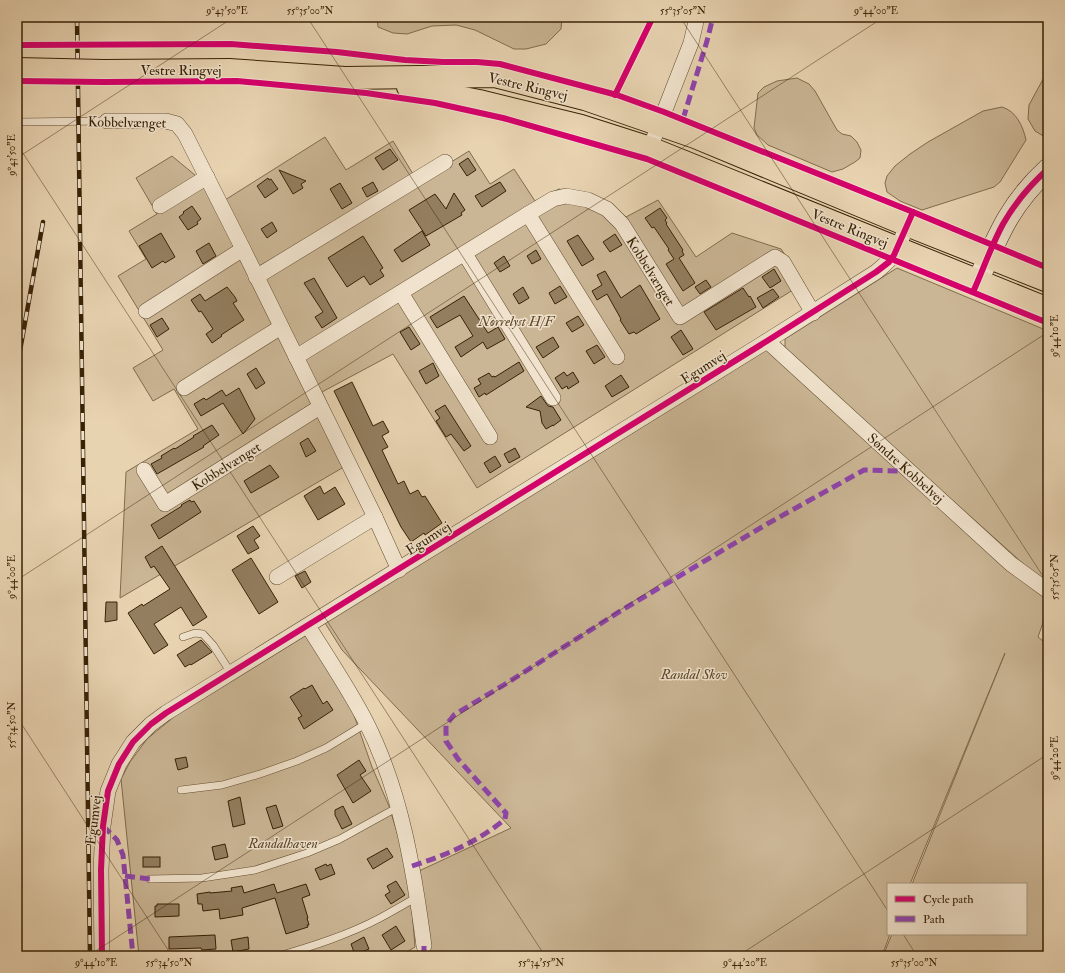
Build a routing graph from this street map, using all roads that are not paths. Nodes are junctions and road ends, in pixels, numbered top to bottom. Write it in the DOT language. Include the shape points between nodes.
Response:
graph roads {
  1 [pos="697,17"];
  2 [pos="17,69"];
  3 [pos="345,78"];
  4 [pos="17,122"];
  5 [pos="106,122"];
  6 [pos="659,124"];
  7 [pos="650,148"];
  8 [pos="446,162"];
  9 [pos="1048,169"];
  10 [pos="207,177"];
  11 [pos="160,206"];
  12 [pos="528,214"];
  13 [pos="907,225"];
  14 [pos="898,247"];
  15 [pos="243,249"];
  16 [pos="465,254"];
  17 [pos="988,257"];
  18 [pos="256,277"];
  19 [pos="978,281"];
  20 [pos="1048,281"];
  21 [pos="400,293"];
  22 [pos="1048,309"];
  23 [pos="146,311"];
  24 [pos="813,313"];
  25 [pos="281,327"];
  26 [pos="767,341"];
  27 [pos="296,357"];
  28 [pos="617,358"];
  29 [pos="184,388"];
  30 [pos="553,398"];
  31 [pos="320,407"];
  32 [pos="490,437"];
  33 [pos="144,470"];
  34 [pos="374,517"];
  35 [pos="399,570"];
  36 [pos="277,577"];
  37 [pos="1048,591"];
  38 [pos="308,626"];
  39 [pos="183,637"];
  40 [pos="231,673"];
  41 [pos="367,723"];
  42 [pos="181,790"];
  43 [pos="398,807"];
  44 [pos="150,879"];
  45 [pos="418,897"];
  46 [pos="424,946"];
  47 [pos="102,956"];
  48 [pos="279,956"];
  1 -- 6 [label="street" via="691,43"];
  2 -- 3 [label="main road, Vestre Ringvej, bridge" via="229,70"];
  3 -- 6 [label="main road, Vestre Ringvej" via="495,76 585,100"];
  3 -- 7 [label="main road, Vestre Ringvej" via="479,101 581,126"];
  4 -- 5 [label="lane, Kobbelvænget"];
  5 -- 10 [label="street, Kobbelvænget" via="166,121 177,124 185,134"];
  6 -- 7 [label="street"];
  6 -- 13 [label="main road, Vestre Ringvej"];
  7 -- 14 [label="main road, Vestre Ringvej"];
  8 -- 18 [label="street"];
  9 -- 17 [label="street" via="1016,204 1003,224"];
  10 -- 11 [label="street"];
  10 -- 15 [label="street, Kobbelvænget"];
  12 -- 16 [label="street, Kobbelvænget"];
  12 -- 24 [label="street, Kobbelvænget" via="553,199 566,196 588,200 607,209 622,224 680,317 775,257 783,262"];
  12 -- 28 [label="street"];
  13 -- 14 [label="street, Egumvej"];
  13 -- 17 [label="main road, Vestre Ringvej"];
  14 -- 19 [label="main road, Vestre Ringvej"];
  14 -- 24 [label="street, Egumvej" via="889,262"];
  15 -- 18 [label="street, Kobbelvænget"];
  15 -- 23 [label="street"];
  16 -- 21 [label="street, Kobbelvænget"];
  16 -- 30 [label="street"];
  17 -- 19 [label="street"];
  17 -- 20 [label="main road, Vestre Ringvej"];
  18 -- 25 [label="street, Kobbelvænget"];
  19 -- 22 [label="main road, Vestre Ringvej"];
  21 -- 27 [label="street, Kobbelvænget"];
  21 -- 32 [label="street"];
  24 -- 26 [label="street, Egumvej"];
  25 -- 27 [label="street, Kobbelvænget"];
  25 -- 29 [label="street"];
  26 -- 35 [label="street, Egumvej"];
  26 -- 37 [label="street, Søndre Kobbelvej" via="1011,564"];
  27 -- 31 [label="street, Kobbelvænget"];
  31 -- 33 [label="street, Kobbelvænget" via="165,504"];
  31 -- 34 [label="street, Kobbelvænget"];
  34 -- 35 [label="street, Kobbelvænget"];
  34 -- 36 [label="street"];
  35 -- 38 [label="street, Egumvej"];
  38 -- 40 [label="street, Egumvej"];
  38 -- 41 [label="street"];
  39 -- 40 [label="lane" via="194,633 203,634"];
  40 -- 47 [label="street, Egumvej" via="151,724 133,742 119,764 108,791 103,826"];
  41 -- 42 [label="lane" via="326,748 267,771 222,785"];
  41 -- 43 [label="street" via="385,765"];
  43 -- 44 [label="lane" via="340,839 255,870 202,878"];
  43 -- 45 [label="street"];
  45 -- 46 [label="street"];
  45 -- 48 [label="lane" via="379,919"];
}
